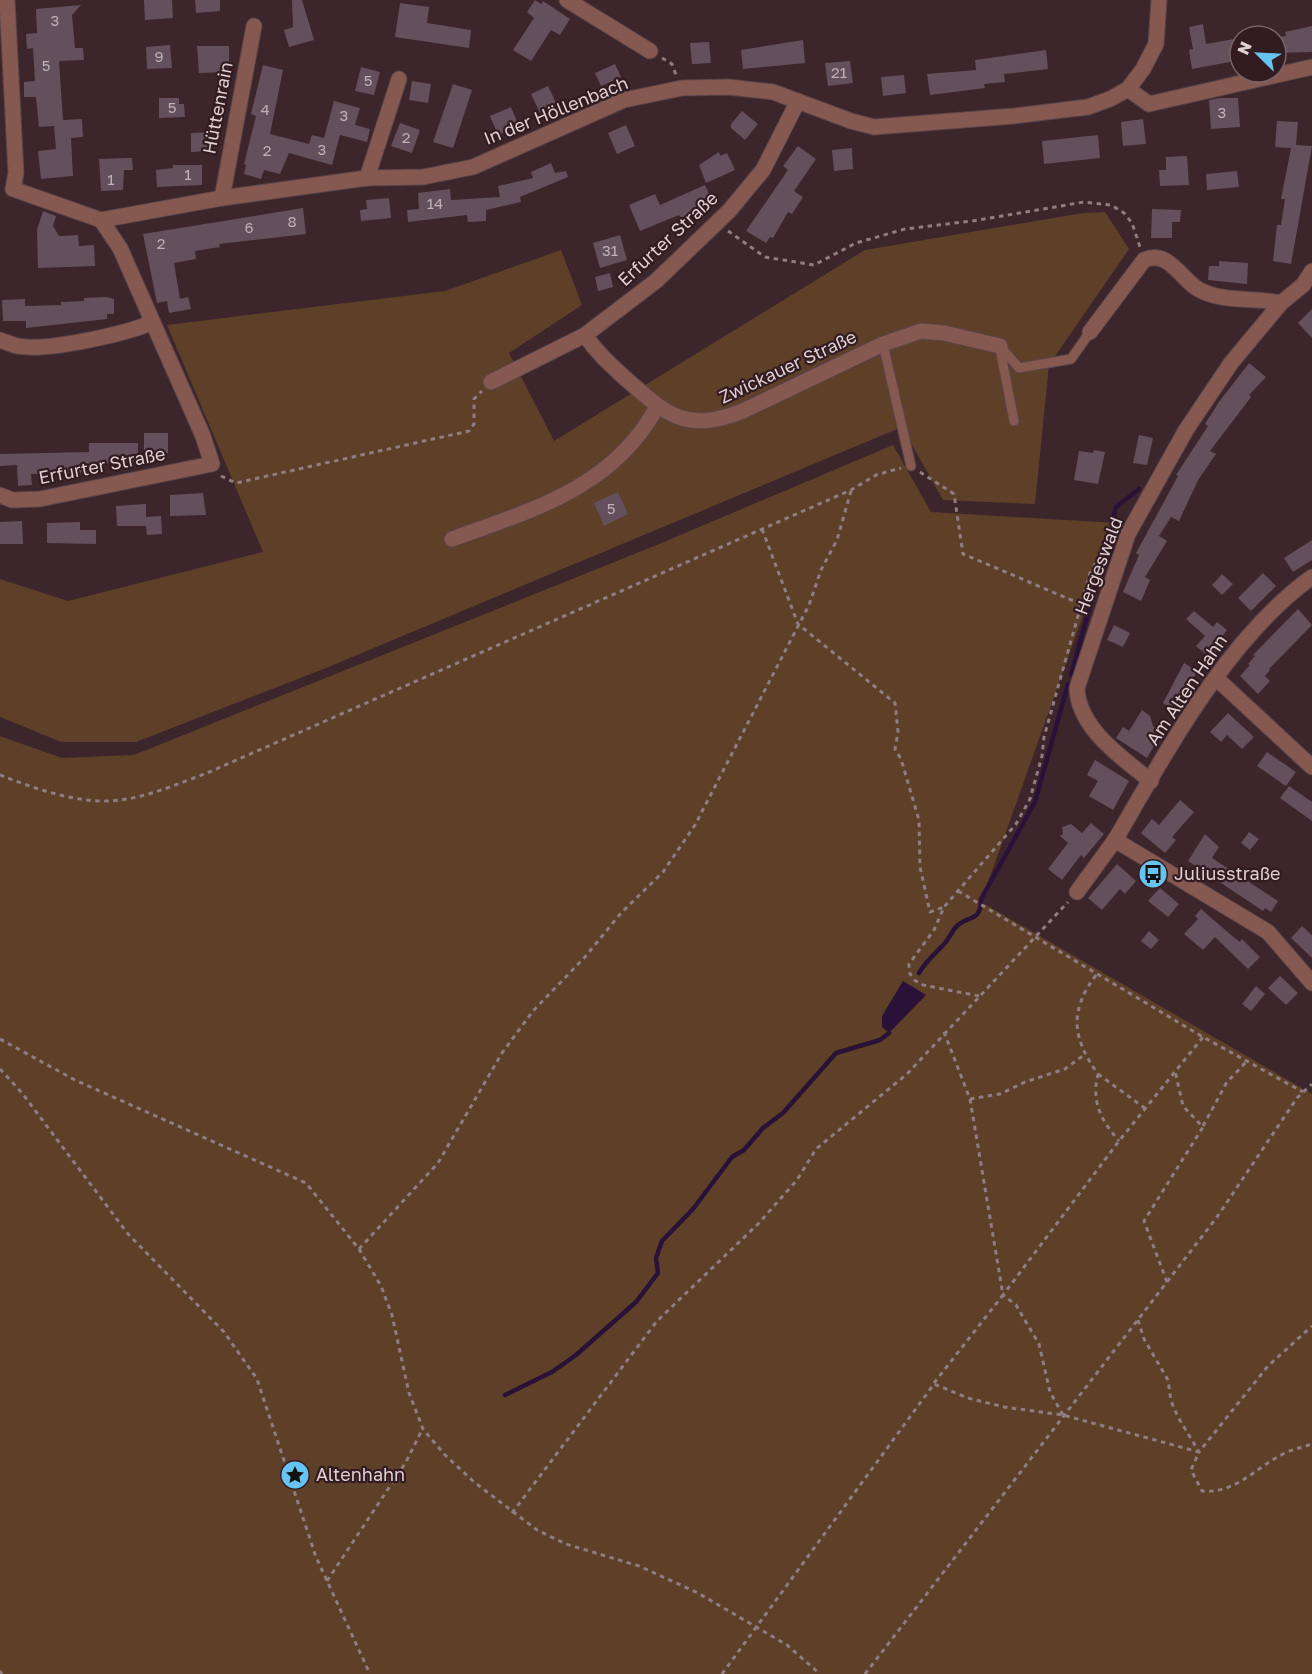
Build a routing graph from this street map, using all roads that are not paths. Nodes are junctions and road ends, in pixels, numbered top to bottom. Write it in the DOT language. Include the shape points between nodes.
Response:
graph roads {
  1 [pos="7,0"];
  2 [pos="567,0"];
  3 [pos="1159,0"];
  4 [pos="254,26"];
  5 [pos="651,51"];
  6 [pos="1312,67"];
  7 [pos="399,79"];
  8 [pos="1128,89"];
  9 [pos="798,100"];
  10 [pos="367,178"];
  11 [pos="7,187"];
  12 [pos="222,198"];
  13 [pos="101,220"];
  14 [pos="1312,271"];
  15 [pos="1281,303"];
  16 [pos="151,323"];
  17 [pos="1090,332"];
  18 [pos="585,335"];
  19 [pos="0,340"];
  20 [pos="883,344"];
  21 [pos="1000,346"];
  22 [pos="491,382"];
  23 [pos="657,407"];
  24 [pos="1014,421"];
  25 [pos="911,466"];
  26 [pos="0,495"];
  27 [pos="452,539"];
  28 [pos="1312,578"];
  29 [pos="1216,678"];
  30 [pos="1312,767"];
  31 [pos="1151,781"];
  32 [pos="1115,840"];
  33 [pos="1077,892"];
  34 [pos="1312,983"];
  1 -- 11 [label="street" via="16,173"];
  2 -- 5 [label="street"];
  3 -- 8 [label="street" via="1156,44"];
  4 -- 12 [label="street, Hüttenrain"];
  6 -- 8 [label="street" via="1149,104"];
  7 -- 10 [label="street"];
  8 -- 9 [label="street, In der Höllenbach" via="1088,107 894,127 851,121"];
  9 -- 10 [label="street, In der Höllenbach" via="773,92 728,87 682,88 624,100 473,166 423,177"];
  9 -- 18 [label="street, Erfurter Straße" via="763,170 716,223 656,281"];
  10 -- 12 [label="street, In der Höllenbach"];
  11 -- 13 [label="street"];
  12 -- 13 [label="street, In der Höllenbach"];
  13 -- 16 [label="street" via="120,248"];
  14 -- 15 [label="street, Hergeswald" via="1303,285"];
  15 -- 17 [label="street" via="1215,296 1196,288 1173,263 1150,258 1144,260"];
  15 -- 31 [label="street, Hergeswald" via="1231,363 1186,430 1128,534 1077,688 1077,702 1097,733"];
  16 -- 19 [label="street" via="135,330 53,346 18,346"];
  16 -- 26 [label="street, Erfurter Straße" via="212,464 40,500 12,500"];
  17 -- 21 [label="lane" via="1071,359 1019,368"];
  18 -- 22 [label="street, Erfurter Straße"];
  18 -- 23 [label="street, Zwickauer Straße" via="598,355"];
  20 -- 21 [label="street, Zwickauer Straße" via="921,332 944,333"];
  20 -- 23 [label="street, Zwickauer Straße" via="721,419 688,420"];
  20 -- 25 [label="lane"];
  21 -- 24 [label="lane"];
  23 -- 27 [label="street" via="630,447 591,481"];
  28 -- 29 [label="street, Am Alten Hahn" via="1239,645"];
  29 -- 30 [label="street"];
  29 -- 31 [label="street, Am Alten Hahn"];
  31 -- 32 [label="street, Am Alten Hahn"];
  32 -- 33 [label="street"];
  32 -- 34 [label="street" via="1268,932"];
}
